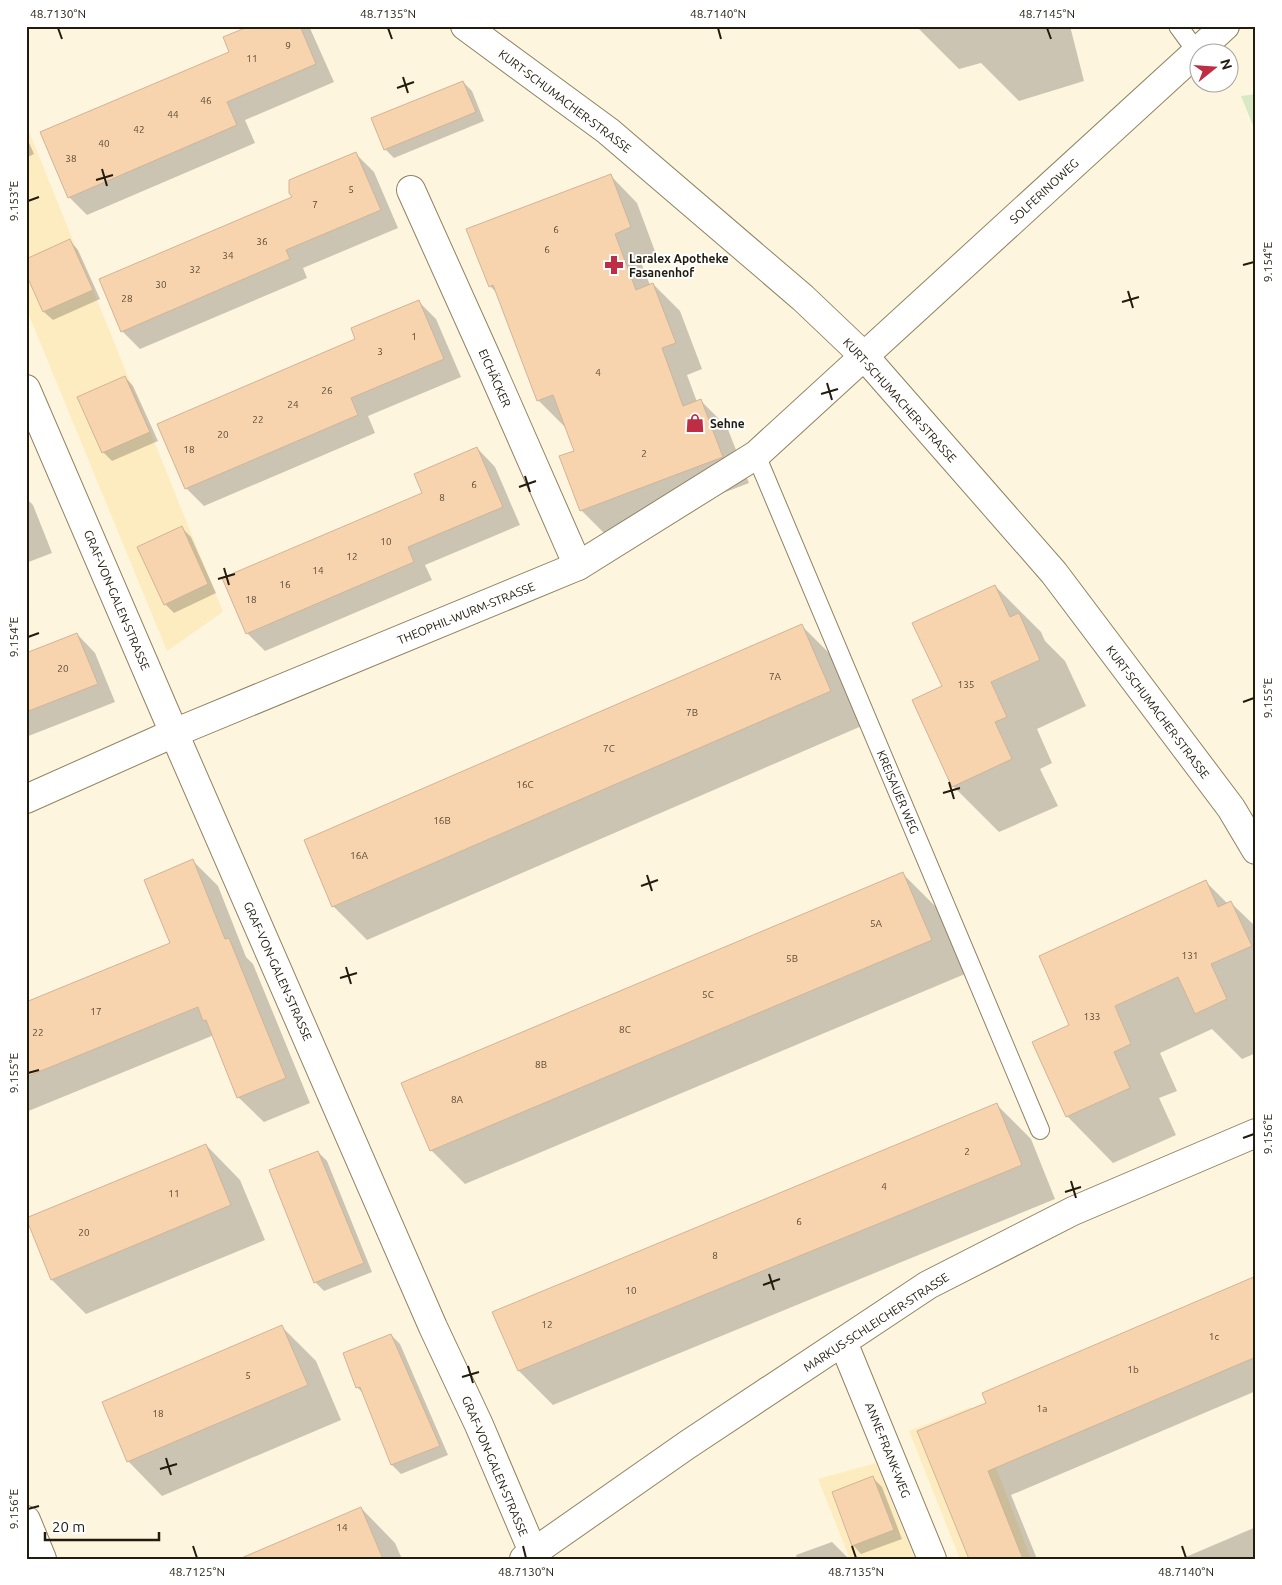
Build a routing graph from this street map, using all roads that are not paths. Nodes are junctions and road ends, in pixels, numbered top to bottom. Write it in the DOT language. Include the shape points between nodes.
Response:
graph roads {
  1 [pos="465,26"];
  2 [pos="1178,26"];
  3 [pos="1225,26"];
  4 [pos="1190,42"];
  5 [pos="1208,42"];
  6 [pos="1190,58"];
  7 [pos="411,190"];
  8 [pos="864,356"];
  9 [pos="26,389"];
  10 [pos="756,455"];
  11 [pos="578,566"];
  12 [pos="174,733"];
  13 [pos="26,799"];
  14 [pos="1256,850"];
  15 [pos="1040,1130"];
  16 [pos="1256,1133"];
  17 [pos="843,1342"];
  18 [pos="26,1520"];
  19 [pos="528,1556"];
  20 [pos="42,1559"];
  21 [pos="932,1559"];
  1 -- 8 [label="street, KURT-SCHUMACHER-STRASSE" via="608,131 803,298"];
  2 -- 4 [label="lane"];
  3 -- 5 [label="street, SOLFERINOWEG"];
  6 -- 8 [label="street, SOLFERINOWEG"];
  7 -- 11 [label="street, EICHÄCKER"];
  8 -- 10 [label="street, THEOPHIL-WURM-STRASSE"];
  8 -- 14 [label="street, KURT-SCHUMACHER-STRASSE" via="1054,573 1231,808"];
  9 -- 12 [label="street, GRAF-VON-GALEN-STRASSE"];
  10 -- 11 [label="street, THEOPHIL-WURM-STRASSE"];
  10 -- 15 [label="lane, KREISAUER WEG"];
  11 -- 12 [label="street, THEOPHIL-WURM-STRASSE"];
  12 -- 13 [label="street, THEOPHIL-WURM-STRASSE"];
  12 -- 19 [label="street, GRAF-VON-GALEN-STRASSE" via="433,1327 479,1425"];
  16 -- 17 [label="street, MARKUS-SCHLEICHER-STRASSE" via="1073,1211 928,1285"];
  17 -- 19 [label="street, MARKUS-SCHLEICHER-STRASSE"];
  17 -- 21 [label="street, ANNE-FRANK-WEG"];
  18 -- 20 [label="street"];
}
